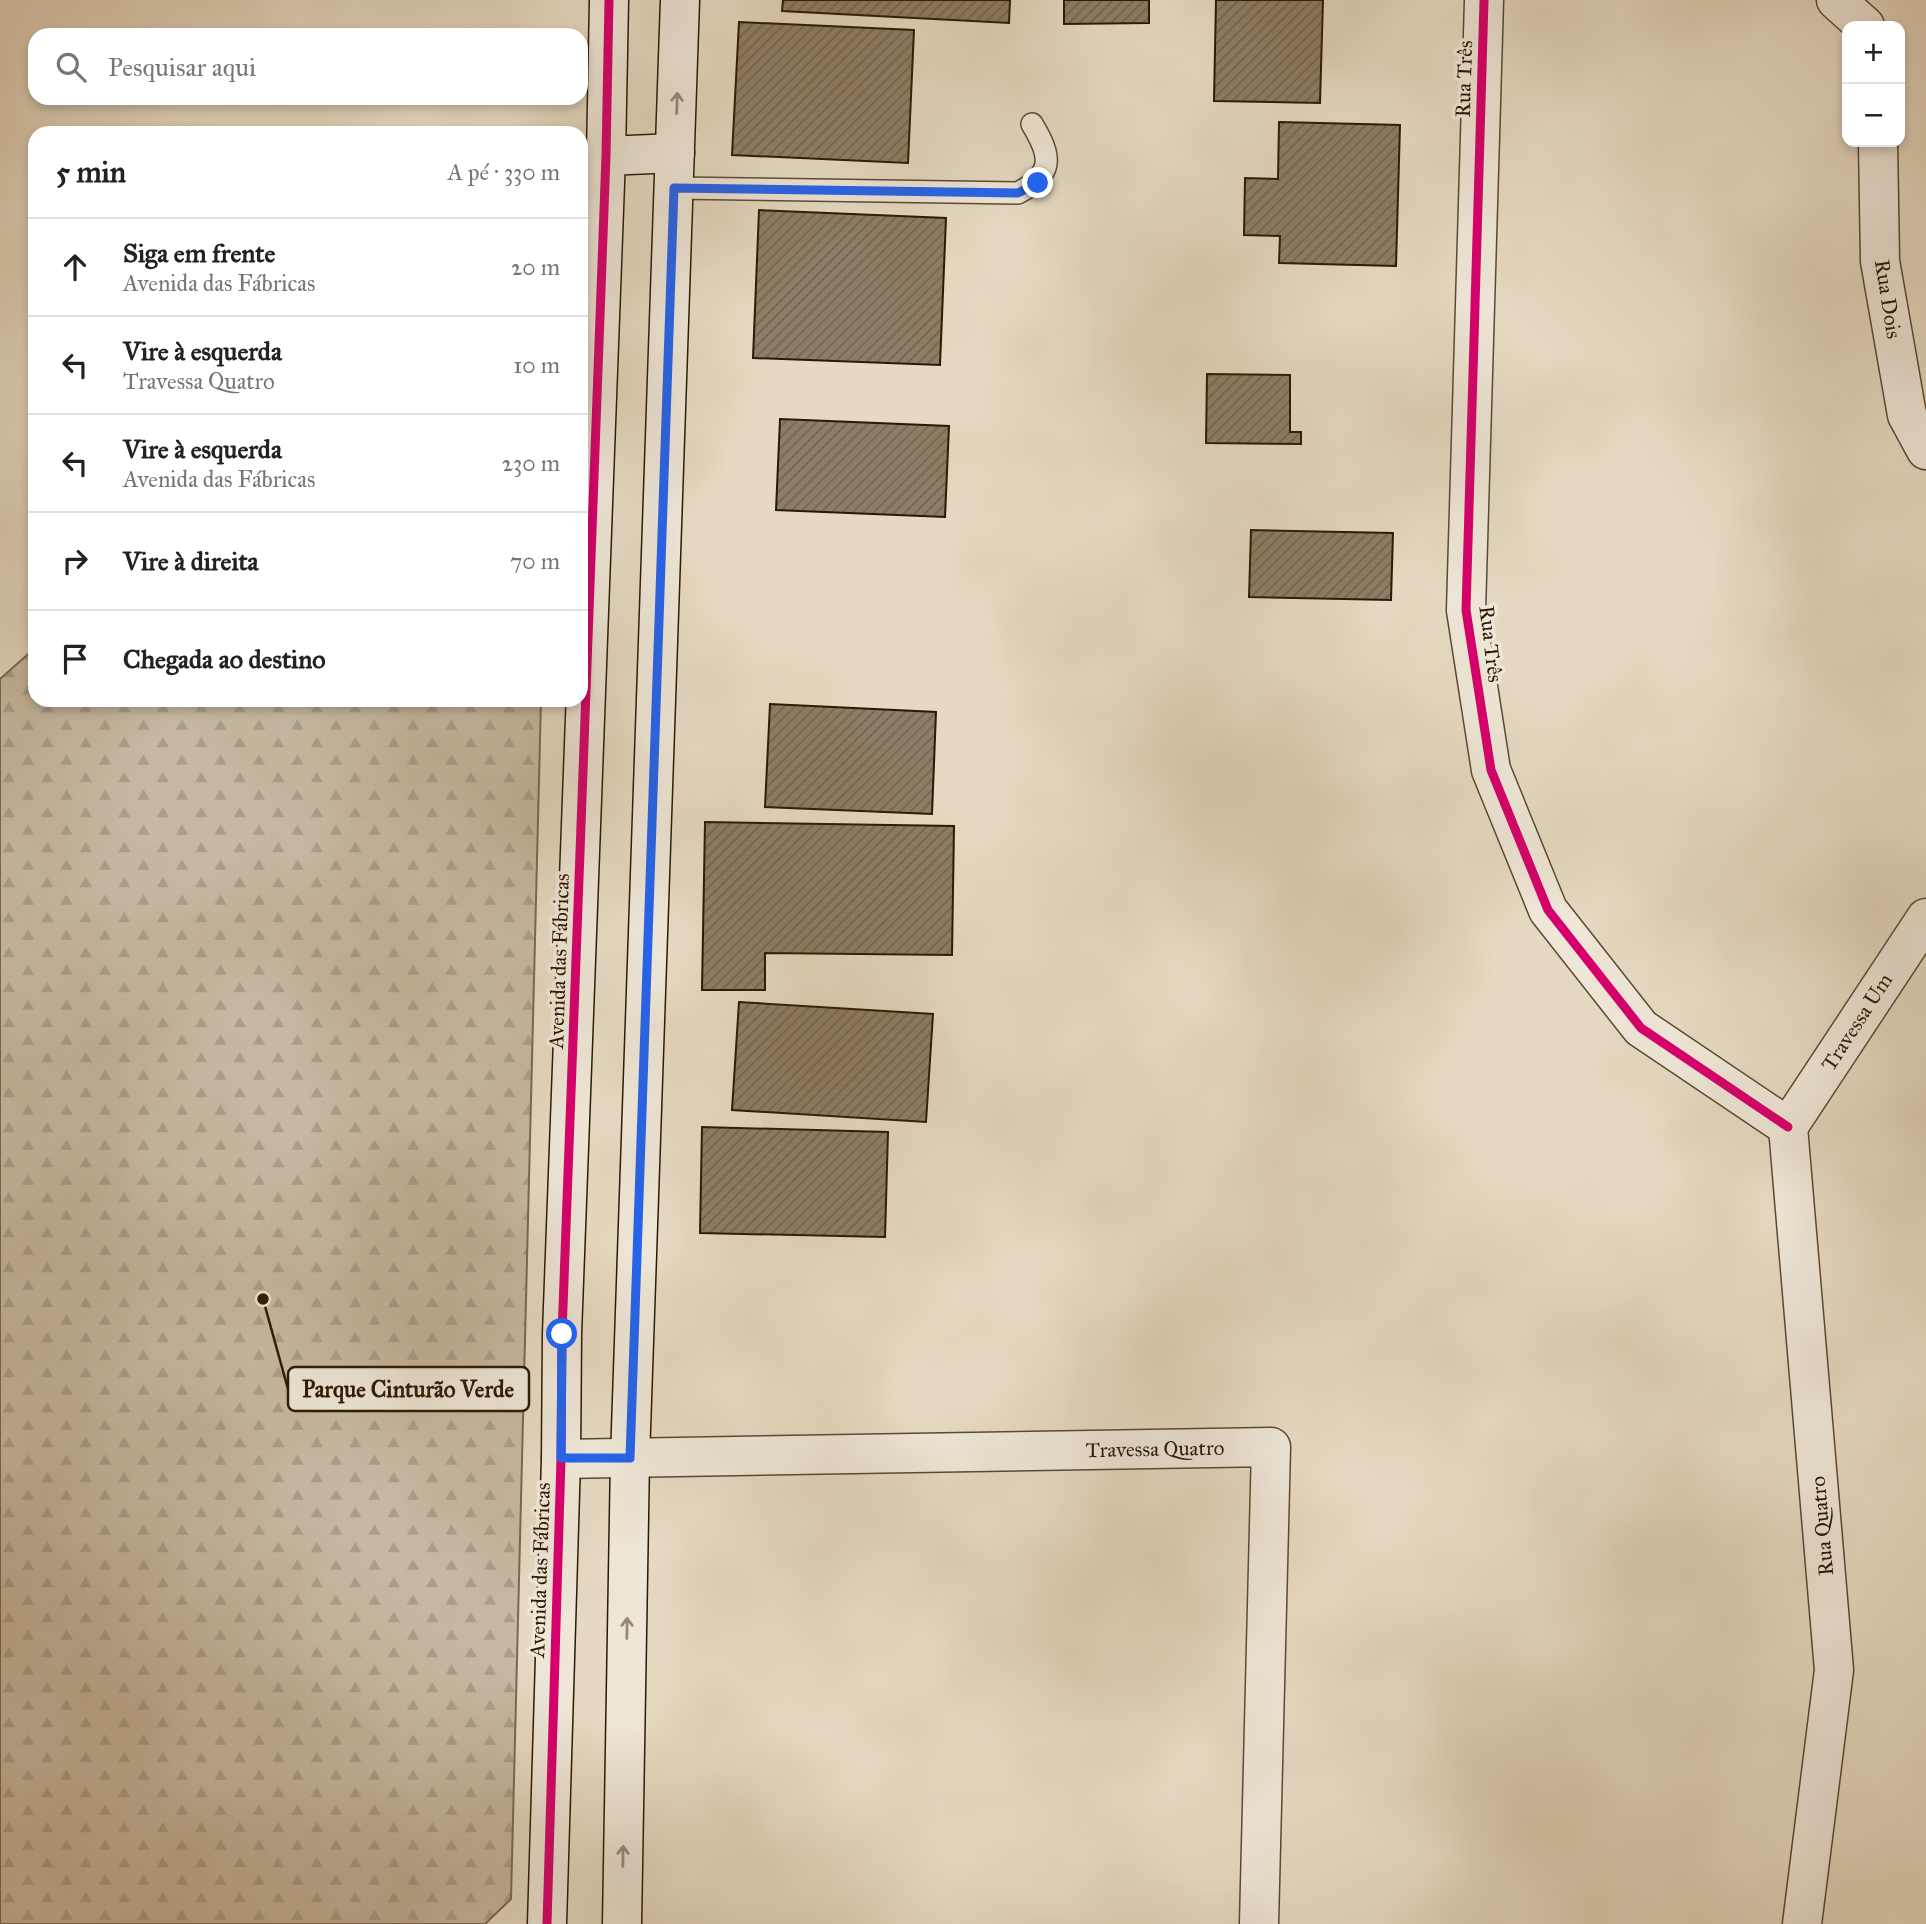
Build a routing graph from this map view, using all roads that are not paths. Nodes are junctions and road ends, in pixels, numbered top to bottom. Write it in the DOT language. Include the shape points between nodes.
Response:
graph roads {
  1 [pos="609,0"];
  2 [pos="680,0"];
  3 [pos="1836,0"];
  4 [pos="1484,1"];
  5 [pos="1859,21"];
  6 [pos="1032,124"];
  7 [pos="1878,147"];
  8 [pos="606,156"];
  9 [pos="674,171"];
  10 [pos="1926,450"];
  11 [pos="588,638"];
  12 [pos="585,707"];
  13 [pos="1926,918"];
  14 [pos="1788,1127"];
  15 [pos="561,1458"];
  16 [pos="630,1458"];
  17 [pos="547,1924"];
  18 [pos="622,1924"];
  19 [pos="1259,1924"];
  20 [pos="1802,1924"];
  1 -- 8 [label="street, Avenida das Fábricas"];
  9 -- 2 [label="street, one-way"];
  3 -- 5 [label="street"];
  4 -- 14 [label="street, Rua Três" via="1466,610 1491,770 1548,910 1641,1028"];
  6 -- 9 [label="lane" via="1046,146 1046,169 1038,183 1018,193"];
  7 -- 10 [label="street, Rua Dois" via="1880,261 1908,415"];
  8 -- 9 [label="street"];
  8 -- 11 [label="street, Avenida das Fábricas"];
  9 -- 16 [label="street"];
  12 -- 15 [label="street, Avenida das Fábricas"];
  13 -- 14 [label="street, Travessa Um"];
  14 -- 20 [label="street, Rua Quatro" via="1834,1670"];
  15 -- 16 [label="street, Travessa Quatro"];
  15 -- 17 [label="street, Avenida das Fábricas"];
  18 -- 16 [label="street, one-way"];
  16 -- 19 [label="street, Travessa Quatro" via="1271,1447"];
}
